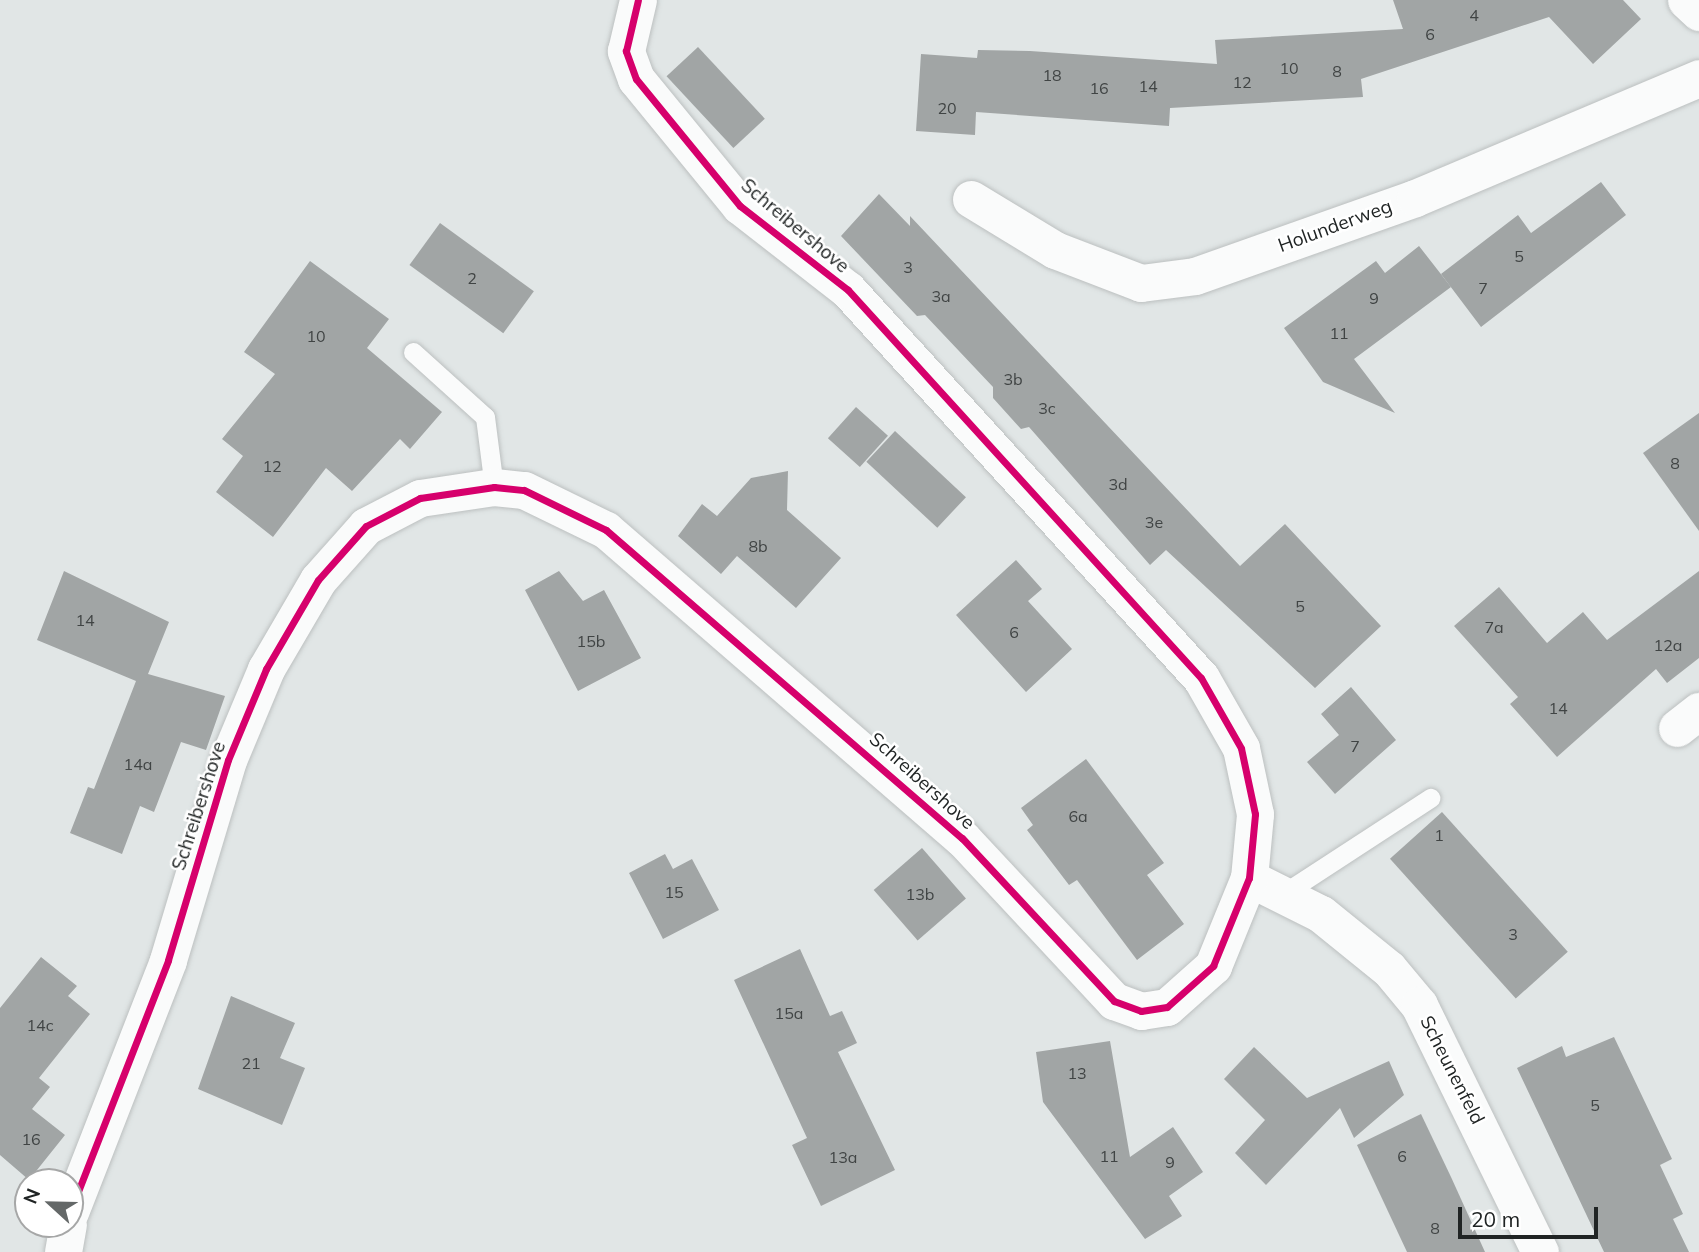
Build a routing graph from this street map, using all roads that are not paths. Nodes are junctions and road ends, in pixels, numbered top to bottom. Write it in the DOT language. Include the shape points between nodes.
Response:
graph roads {
  1 [pos="638,0"];
  2 [pos="1686,0"];
  3 [pos="1699,12"];
  4 [pos="1699,78"];
  5 [pos="971,198"];
  6 [pos="413,352"];
  7 [pos="494,487"];
  8 [pos="1430,798"];
  9 [pos="1249,878"];
  10 [pos="1283,894"];
  11 [pos="84,1176"];
  12 [pos="1540,1252"];
  1 -- 9 [label="street, Schreibershove" via="626,51 636,79 740,206 848,290 1201,678 1241,748 1255,814"];
  2 -- 3 [label="street"];
  4 -- 5 [label="street, Holunderweg" via="1415,198 1195,276 1141,283 1055,250"];
  6 -- 7 [label="lane" via="485,417"];
  7 -- 9 [label="street, Schreibershove" via="553,501 606,530 962,838 1114,1001 1141,1011 1167,1007 1191,992 1213,966"];
  7 -- 11 [label="street, Schreibershove" via="419,498 366,526 318,580 266,669 228,760 168,960"];
  8 -- 10 [label="lane"];
  9 -- 10 [label="street, Scheunenfeld"];
  10 -- 12 [label="street, Scheunenfeld" via="1353,939 1419,1005"];
}
